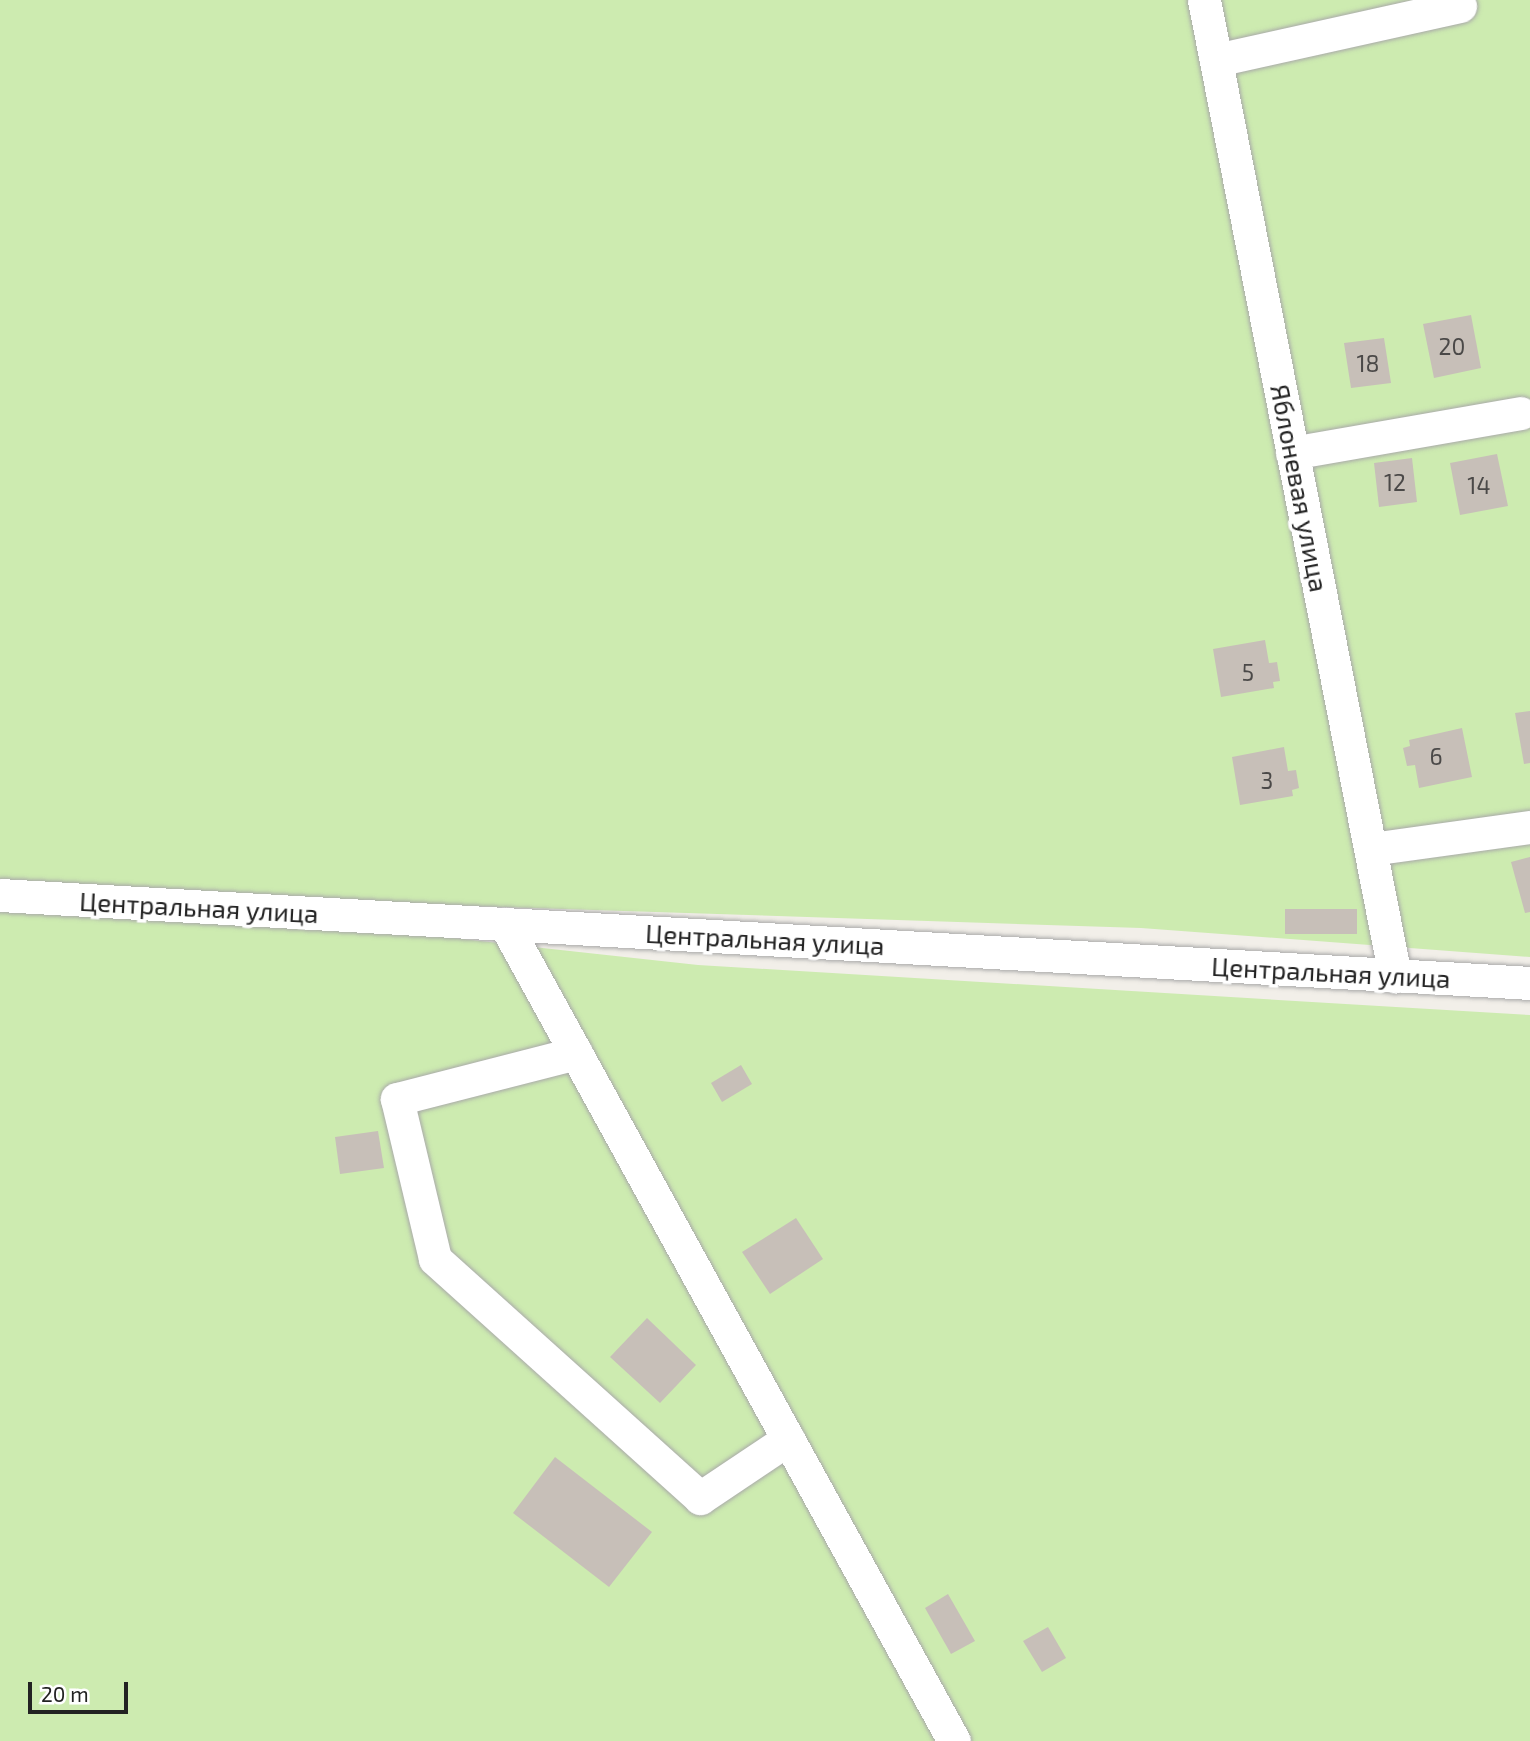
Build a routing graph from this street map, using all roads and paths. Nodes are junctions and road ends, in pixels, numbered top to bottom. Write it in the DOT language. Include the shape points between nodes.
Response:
graph roads {
  1 [pos="1204,0"];
  2 [pos="1461,6"];
  3 [pos="1216,60"];
  4 [pos="1521,413"];
  5 [pos="1292,453"];
  6 [pos="1530,827"];
  7 [pos="1371,849"];
  8 [pos="0,895"];
  9 [pos="505,924"];
  10 [pos="1395,975"];
  11 [pos="1530,983"];
  12 [pos="576,1053"];
  13 [pos="788,1439"];
  14 [pos="954,1741"];
  1 -- 3 [label="street, Яблоневая улица"];
  2 -- 3 [label="street"];
  3 -- 5 [label="street, Яблоневая улица"];
  4 -- 5 [label="street"];
  5 -- 7 [label="street, Яблоневая улица"];
  6 -- 7 [label="street"];
  7 -- 10 [label="street, Яблоневая улица"];
  8 -- 9 [label="street, Центральная улица"];
  9 -- 10 [label="street, Центральная улица"];
  9 -- 12 [label="street"];
  10 -- 11 [label="street, Центральная улица"];
  12 -- 13 [label="street"];
  12 -- 13 [label="street" via="397,1098 435,1259 701,1498"];
  13 -- 14 [label="street"];
}
